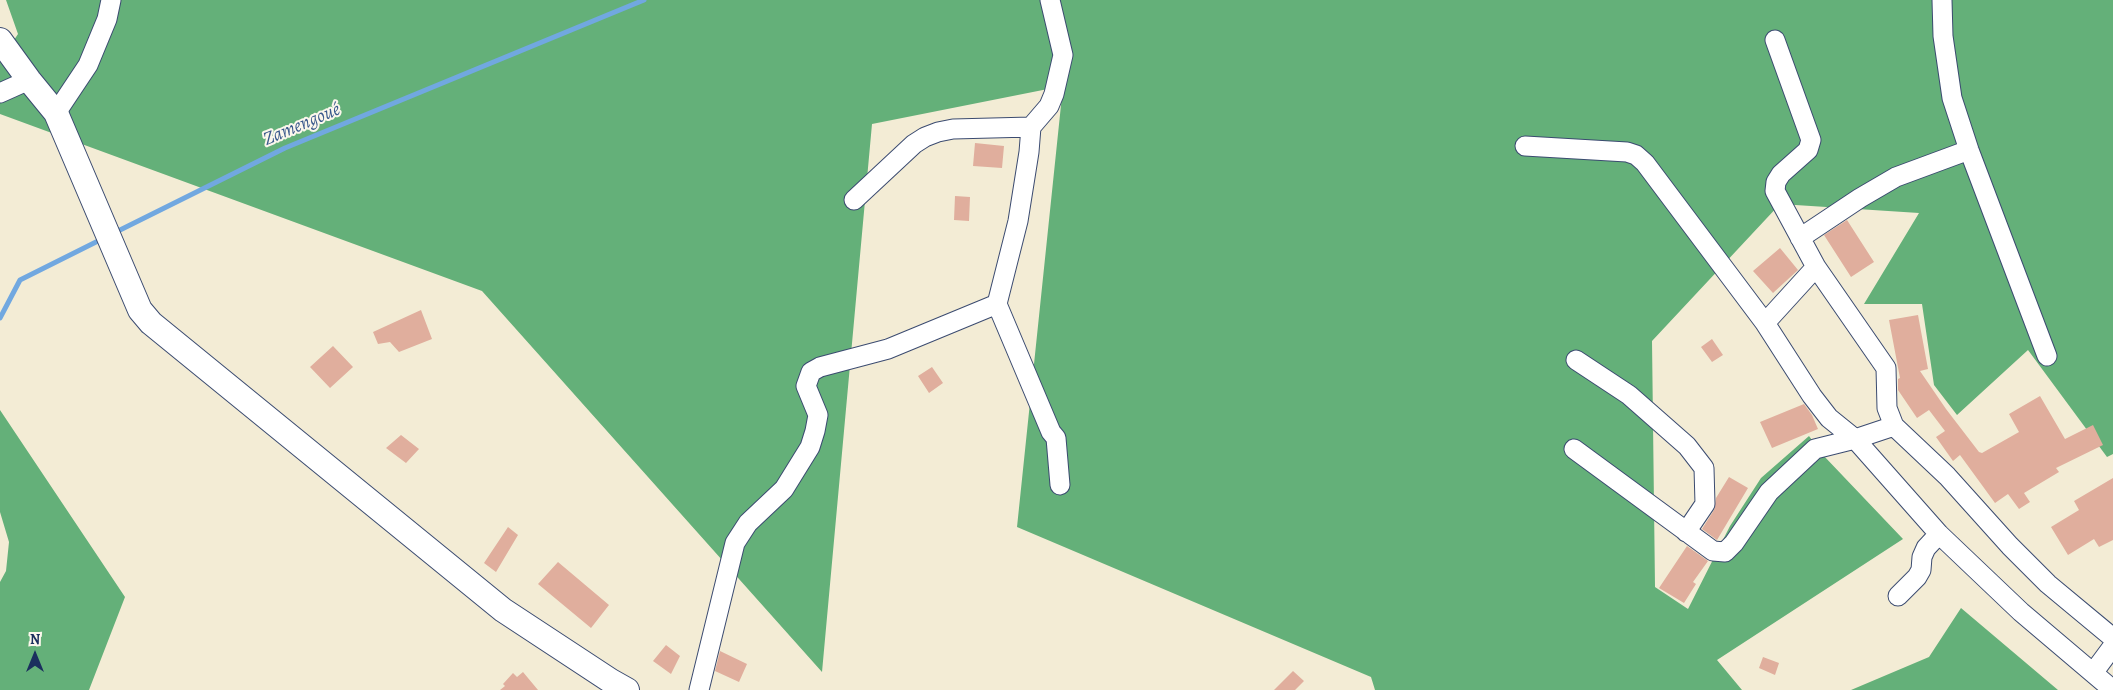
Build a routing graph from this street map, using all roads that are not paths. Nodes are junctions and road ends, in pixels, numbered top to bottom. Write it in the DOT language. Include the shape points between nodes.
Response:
graph roads {
  1 [pos="111,0"];
  2 [pos="1050,0"];
  3 [pos="1942,0"];
  4 [pos="0,40"];
  5 [pos="1775,40"];
  6 [pos="29,80"];
  7 [pos="0,93"];
  8 [pos="56,114"];
  9 [pos="1031,127"];
  10 [pos="1525,146"];
  11 [pos="1969,150"];
  12 [pos="854,200"];
  13 [pos="1800,238"];
  14 [pos="1816,267"];
  15 [pos="997,304"];
  16 [pos="1764,323"];
  17 [pos="2046,356"];
  18 [pos="1576,360"];
  19 [pos="1894,426"];
  20 [pos="1855,439"];
  21 [pos="1574,449"];
  22 [pos="1060,485"];
  23 [pos="1686,532"];
  24 [pos="1939,534"];
  25 [pos="1898,596"];
  26 [pos="2113,638"];
  27 [pos="2113,646"];
  28 [pos="2092,673"];
  29 [pos="612,687"];
  30 [pos="699,690"];
  31 [pos="2113,690"];
  1 -- 8 [label="street" via="108,19 88,65"];
  2 -- 9 [label="street" via="1063,55 1049,106"];
  3 -- 11 [label="street" via="1942,36 1952,98"];
  4 -- 6 [label="street"];
  5 -- 13 [label="street" via="1811,140 1808,150 1780,174 1776,182 1775,191"];
  6 -- 7 [label="street"];
  6 -- 8 [label="street"];
  8 -- 29 [label="street" via="140,310 151,323 503,610"];
  9 -- 12 [label="street" via="952,129 925,137"];
  9 -- 15 [label="street" via="1018,221"];
  10 -- 16 [label="street" via="1636,155"];
  11 -- 13 [label="street" via="1896,177"];
  11 -- 17 [label="street"];
  13 -- 14 [label="street"];
  14 -- 16 [label="street"];
  14 -- 19 [label="street" via="1886,368 1887,408"];
  15 -- 22 [label="street" via="1056,438"];
  15 -- 30 [label="street" via="888,349 811,372 806,386 818,415 816,431 784,489 748,523 735,542"];
  16 -- 20 [label="street" via="1829,418"];
  18 -- 23 [label="street" via="1629,395 1687,446 1704,468 1705,504"];
  19 -- 20 [label="street"];
  19 -- 26 [label="street" via="1947,476 2048,584"];
  20 -- 23 [label="street" via="1815,449 1805,456 1769,492 1725,552 1713,551"];
  20 -- 24 [label="street"];
  21 -- 23 [label="street"];
  24 -- 25 [label="street" via="1926,548 1917,577"];
  24 -- 28 [label="street" via="2021,612"];
  27 -- 28 [label="street"];
  28 -- 31 [label="street"];
}
